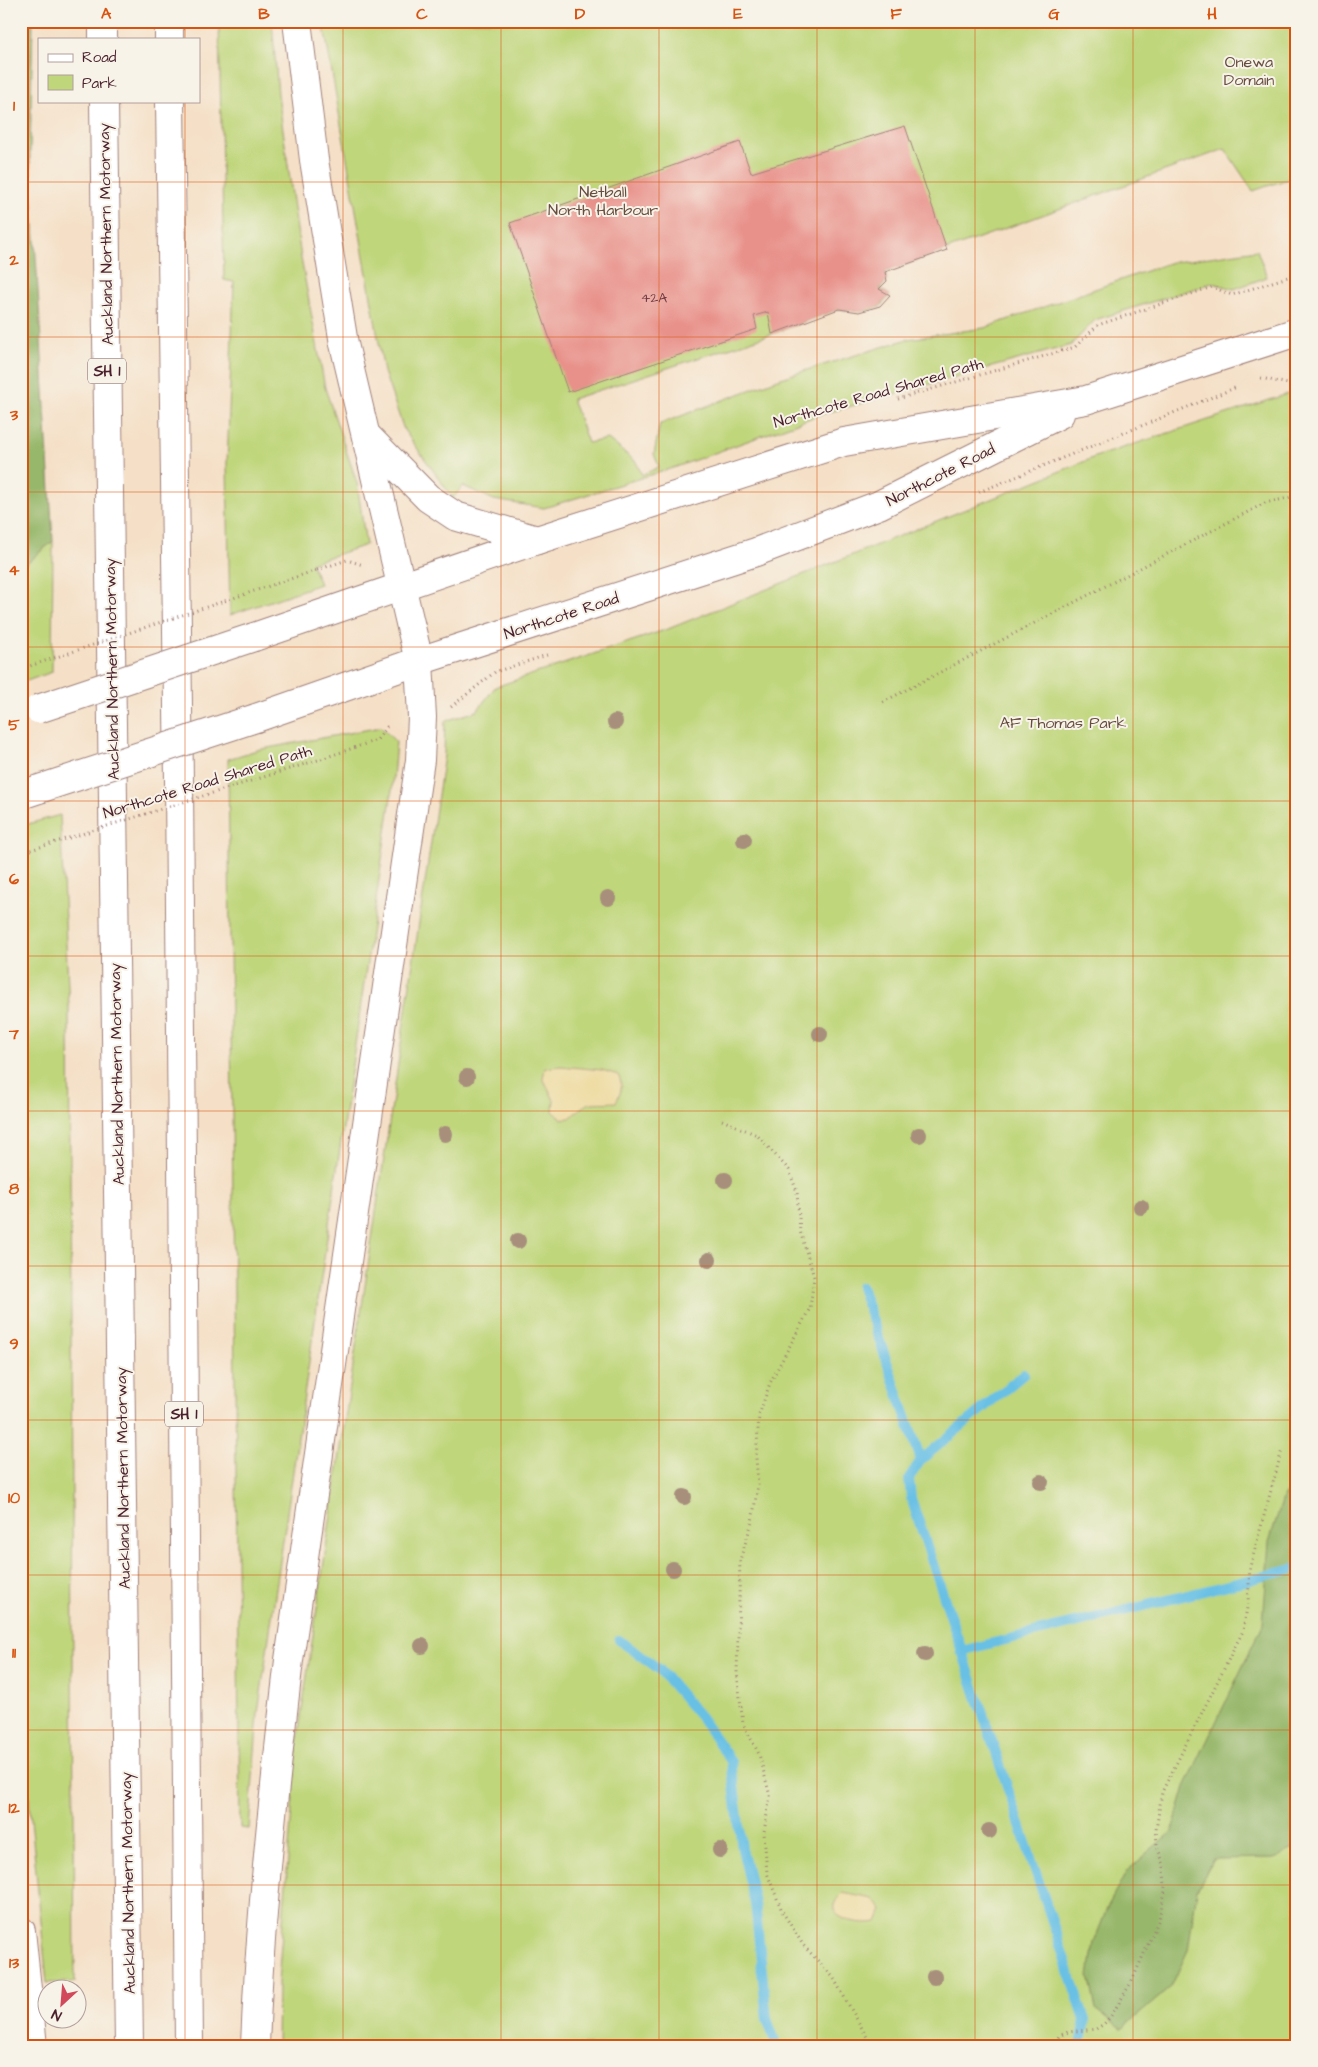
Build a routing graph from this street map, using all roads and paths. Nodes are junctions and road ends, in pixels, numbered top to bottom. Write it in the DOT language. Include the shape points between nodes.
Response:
graph roads {
  1 [pos="103,21"];
  2 [pos="169,21"];
  3 [pos="297,21"];
  4 [pos="103,38"];
  5 [pos="169,38"];
  6 [pos="104,102"];
  7 [pos="170,102"];
  8 [pos="1297,274"];
  9 [pos="1297,332"];
  10 [pos="897,399"];
  11 [pos="1086,400"];
  12 [pos="366,435"];
  13 [pos="1297,496"];
  14 [pos="537,540"];
  15 [pos="368,566"];
  16 [pos="401,588"];
  17 [pos="418,661"];
  18 [pos="21,669"];
  19 [pos="883,702"];
  20 [pos="30,712"];
  21 [pos="394,725"];
  22 [pos="30,792"];
  23 [pos="21,853"];
  24 [pos="722,1120"];
  25 [pos="1282,1450"];
  26 [pos="21,1931"];
  27 [pos="33,2046"];
  28 [pos="129,2046"];
  29 [pos="189,2046"];
  30 [pos="255,2046"];
  31 [pos="872,2046"];
  32 [pos="1053,2046"];
  1 -- 4 [label="main road"];
  2 -- 5 [label="main road"];
  3 -- 12 [label="main road" via="314,160 344,344"];
  6 -- 28 [label="main road, Auckland Northern Motorway / SH 1"];
  7 -- 29 [label="main road, SH 1"];
  8 -- 10 [label="path, Northcote Road Shared Path" via="1232,295 1212,287 1098,325 1075,347"];
  9 -- 11 [label="main road, Northcote Road"];
  11 -- 14 [label="main road, Northcote Road" via="844,442"];
  11 -- 17 [label="main road, Northcote Road" via="879,505 756,552"];
  12 -- 14 [label="main road" via="428,498 455,516"];
  12 -- 16 [label="main road"];
  13 -- 19 [label="path" via="1265,503"];
  14 -- 16 [label="main road, Northcote Road"];
  15 -- 18 [label="path, bridge" via="347,560"];
  16 -- 17 [label="main road"];
  16 -- 20 [label="main road, Northcote Road, bridge" via="303,618"];
  17 -- 22 [label="main road, Northcote Road, bridge"];
  17 -- 30 [label="main road" via="422,717 420,760 289,1660 261,1923"];
  21 -- 23 [label="path, Northcote Road Shared Path, bridge" via="387,727 377,740"];
  24 -- 31 [label="path" via="757,1135 789,1170 797,1192 800,1231 814,1276 810,1308 770,1383 759,1415 758,1484 752,1522 740,1560 737,1673 743,1724 759,1754 770,1796 764,1832 767,1873 782,1911 803,1945 833,1977"];
  25 -- 32 [label="path" via="1250,1567 1243,1630 1162,1792 1156,1830 1157,1846 1164,1865 1165,1891 1159,1919 1132,1981 1111,2016 1096,2029 1059,2036"];
  26 -- 27 [label="main road"];
}
